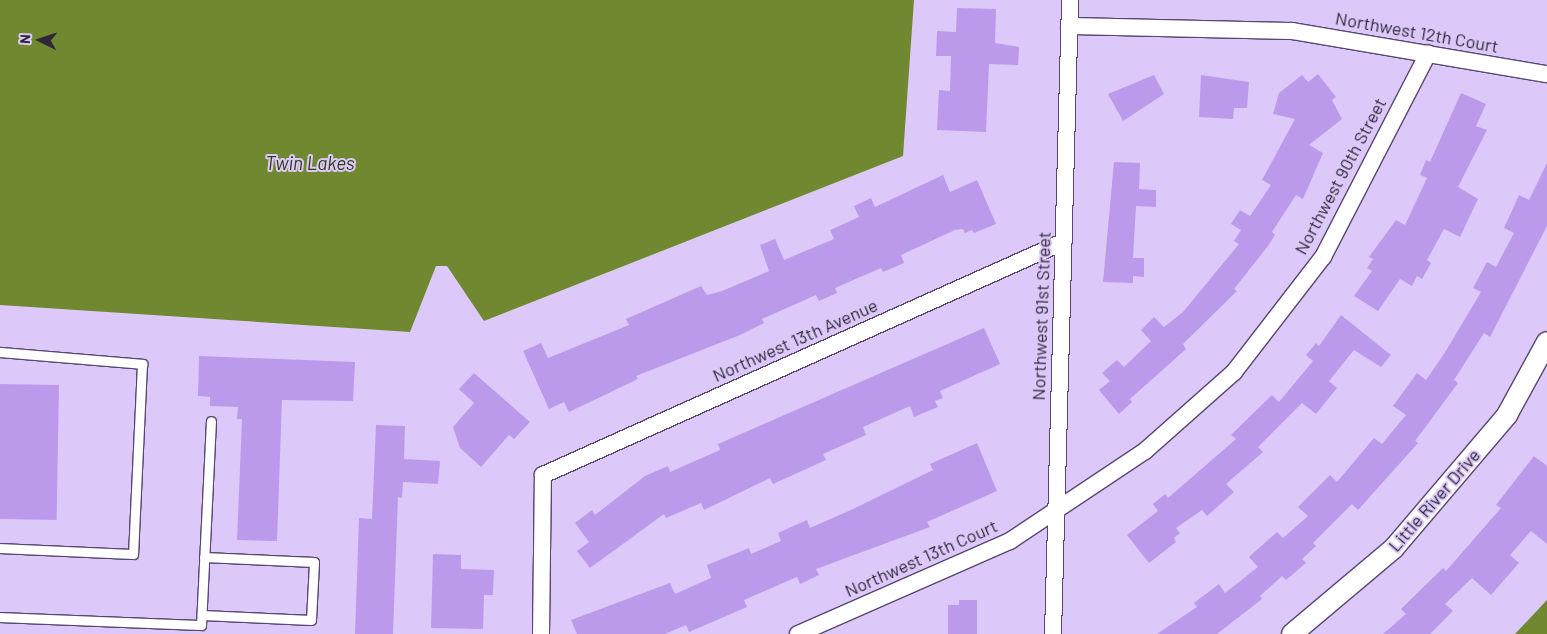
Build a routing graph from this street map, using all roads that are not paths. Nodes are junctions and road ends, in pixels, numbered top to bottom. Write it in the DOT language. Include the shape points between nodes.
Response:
graph roads {
  1 [pos="1070,0"];
  2 [pos="1070,26"];
  3 [pos="1428,54"];
  4 [pos="1547,74"];
  5 [pos="1064,242"];
  6 [pos="1547,342"];
  7 [pos="0,352"];
  8 [pos="211,421"];
  9 [pos="1056,510"];
  10 [pos="0,548"];
  11 [pos="204,557"];
  12 [pos="202,616"];
  13 [pos="0,617"];
  14 [pos="541,634"];
  15 [pos="798,634"];
  16 [pos="1053,634"];
  17 [pos="1292,634"];
  1 -- 2 [label="street, Northwest 91st Street"];
  2 -- 3 [label="street, Northwest 12th Court" via="1292,31"];
  2 -- 5 [label="street, Northwest 91st Street"];
  3 -- 4 [label="street, Northwest 12th Court"];
  3 -- 9 [label="street, Northwest 90th Street" via="1323,256 1234,372 1145,451"];
  5 -- 9 [label="street, Northwest 91st Street"];
  5 -- 14 [label="street, Northwest 13th Avenue" via="543,475"];
  6 -- 17 [label="street, Little River Drive" via="1507,415 1394,548"];
  7 -- 10 [label="lane" via="142,364 134,554"];
  8 -- 11 [label="lane"];
  9 -- 15 [label="street, Northwest 13th Court" via="1010,541"];
  9 -- 16 [label="street, Northwest 91st Street"];
  11 -- 12 [label="lane"];
  11 -- 12 [label="lane" via="314,562 312,620"];
  12 -- 13 [label="lane" via="201,625"];
}
